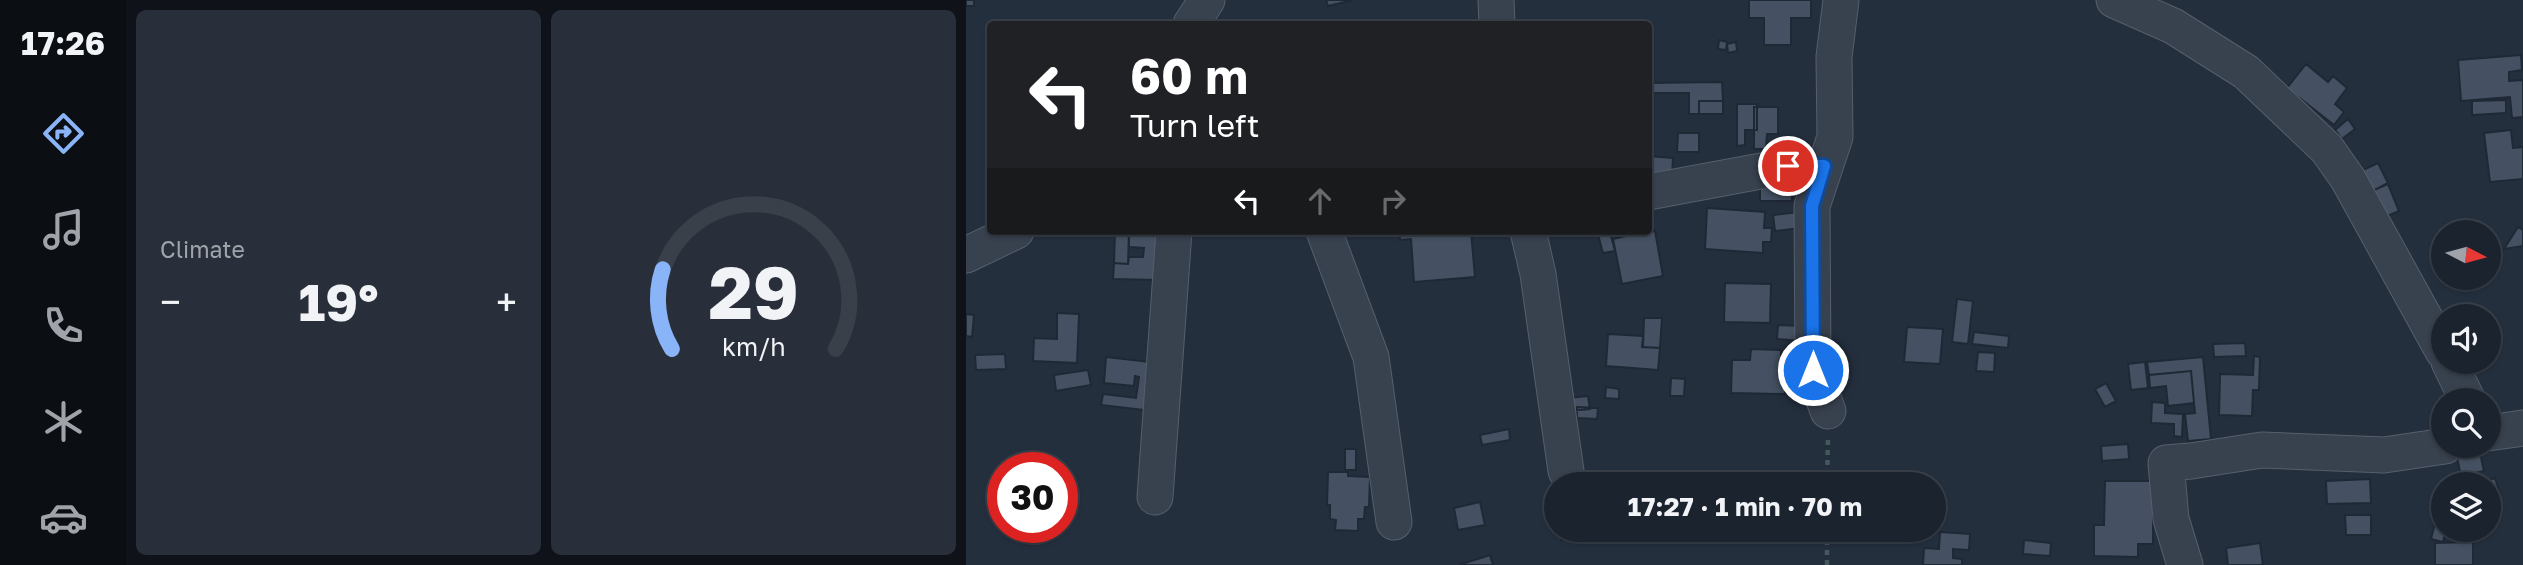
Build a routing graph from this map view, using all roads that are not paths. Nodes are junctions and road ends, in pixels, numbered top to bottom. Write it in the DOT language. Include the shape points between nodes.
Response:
graph roads {
  1 [pos="1207,0"];
  2 [pos="1496,0"];
  3 [pos="1841,0"];
  4 [pos="2114,0"];
  5 [pos="1193,21"];
  6 [pos="1497,21"];
  7 [pos="1824,166"];
  8 [pos="1652,191"];
  9 [pos="1008,235"];
  10 [pos="1174,235"];
  11 [pos="1325,235"];
  12 [pos="1529,235"];
  13 [pos="966,255"];
  14 [pos="2431,330"];
  15 [pos="1828,411"];
  16 [pos="2523,428"];
  17 [pos="2501,431"];
  18 [pos="2431,448"];
  19 [pos="1566,471"];
  20 [pos="1154,497"];
  21 [pos="1394,522"];
  22 [pos="2185,565"];
  1 -- 5 [label="street"];
  2 -- 6 [label="street"];
  3 -- 7 [label="street" via="1834,57 1835,138"];
  4 -- 14 [label="street" via="2173,26 2246,72 2327,149"];
  7 -- 8 [label="street" via="1788,166"];
  7 -- 15 [label="street" via="1812,206 1813,370"];
  9 -- 13 [label="street"];
  10 -- 20 [label="street"];
  11 -- 21 [label="street" via="1371,357"];
  12 -- 19 [label="street"];
  16 -- 17 [label="street"];
  18 -- 22 [label="street" via="2385,455 2262,450 2166,463 2171,519"];
}
